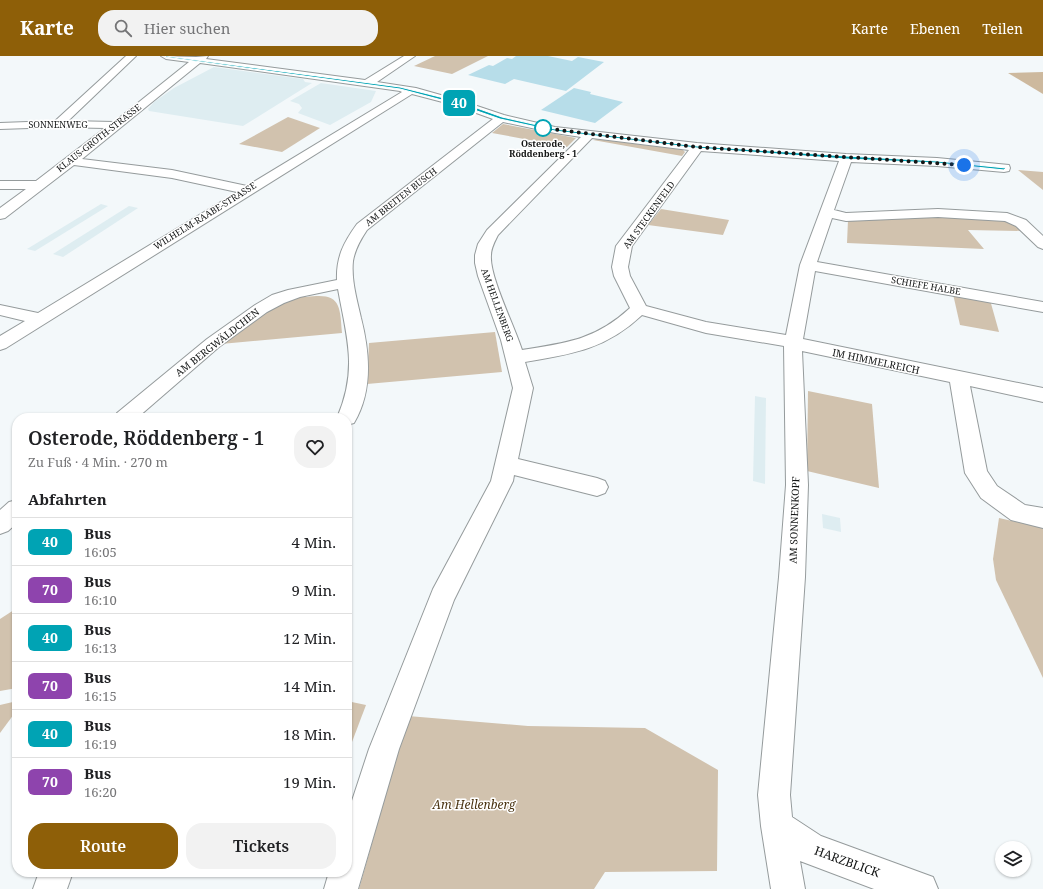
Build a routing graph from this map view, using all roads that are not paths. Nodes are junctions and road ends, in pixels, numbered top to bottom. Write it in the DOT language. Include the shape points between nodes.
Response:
graph roads {
  1 [pos="131,56"];
  2 [pos="166,56"];
  3 [pos="410,56"];
  4 [pos="200,58"];
  5 [pos="275,59"];
  6 [pos="257,69"];
  7 [pos="368,83"];
  8 [pos="412,90"];
  9 [pos="501,118"];
  10 [pos="58,124"];
  11 [pos="115,125"];
  12 [pos="0,126"];
  13 [pos="588,134"];
  14 [pos="697,147"];
  15 [pos="846,158"];
  16 [pos="71,161"];
  17 [pos="1004,168"];
  18 [pos="0,185"];
  19 [pos="39,185"];
  20 [pos="247,190"];
  21 [pos="827,213"];
  22 [pos="0,215"];
  23 [pos="1043,244"];
  24 [pos="808,265"];
  25 [pos="346,283"];
  26 [pos="1043,307"];
  27 [pos="639,309"];
  28 [pos="0,310"];
  29 [pos="40,319"];
  30 [pos="794,342"];
  31 [pos="0,344"];
  32 [pos="516,357"];
  33 [pos="960,379"];
  34 [pos="1043,395"];
  35 [pos="130,413"];
  36 [pos="349,413"];
  37 [pos="506,465"];
  38 [pos="597,487"];
  39 [pos="12,513"];
  40 [pos="1043,518"];
  41 [pos="0,524"];
  42 [pos="777,826"];
  43 [pos="352,853"];
  44 [pos="54,877"];
  45 [pos="345,877"];
  46 [pos="50,889"];
  47 [pos="341,889"];
  48 [pos="788,889"];
  49 [pos="921,889"];
  1 -- 10 [label="street"];
  2 -- 4 [label="street"];
  3 -- 7 [label="street"];
  4 -- 6 [label="street"];
  4 -- 11 [label="street, KLAUS-GROTH-STRASSE"];
  5 -- 6 [label="street"];
  6 -- 7 [label="street"];
  7 -- 8 [label="street"];
  8 -- 9 [label="street"];
  8 -- 20 [label="street, WILHELM-RAABE-STRASSE"];
  9 -- 13 [label="street" via="555,130"];
  9 -- 25 [label="street, AM BREITEN BUSCH" via="362,227 349,249 345,264"];
  10 -- 11 [label="street, SONNENWEG"];
  10 -- 12 [label="street, SONNENWEG"];
  11 -- 16 [label="street, KLAUS-GROTH-STRASSE"];
  13 -- 14 [label="street"];
  13 -- 32 [label="street, AM HELLENBERG" via="492,233 486,244 483,255 486,276"];
  14 -- 15 [label="street"];
  14 -- 27 [label="street, AM STECKENFELD" via="624,246 620,266 622,276"];
  15 -- 17 [label="street"];
  15 -- 21 [label="street, AM SONNENKOPF"];
  16 -- 19 [label="street, KLAUS-GROTH-STRASSE"];
  16 -- 20 [label="street" via="172,174"];
  18 -- 19 [label="street"];
  19 -- 22 [label="street, KLAUS-GROTH-STRASSE"];
  20 -- 29 [label="street, WILHELM-RAABE-STRASSE"];
  21 -- 23 [label="street" via="846,217 938,213 1007,217 1021,223"];
  21 -- 24 [label="street, AM SONNENKOPF"];
  24 -- 26 [label="street, SCHIEFE HALBE"];
  24 -- 30 [label="street, AM SONNENKOPF"];
  25 -- 35 [label="street, AM BERGWÄLDCHEN" via="300,292 262,307 189,362"];
  25 -- 36 [label="street, AM BREITEN BUSCH" via="359,357 354,403"];
  27 -- 30 [label="street" via="707,328"];
  27 -- 32 [label="street" via="618,328 583,346"];
  28 -- 29 [label="street"];
  29 -- 31 [label="street, WILHELM-RAABE-STRASSE"];
  30 -- 33 [label="street, IM HIMMELREICH"];
  30 -- 42 [label="street, AM SONNENKOPF" via="797,485 774,795"];
  32 -- 37 [label="street, AM HELLENBERG" via="523,388"];
  33 -- 34 [label="street, IM HIMMELREICH"];
  33 -- 40 [label="street" via="976,473 989,492 1019,512"];
  37 -- 38 [label="street"];
  37 -- 43 [label="street, AM HELLENBERG" via="502,481 442,597 384,750"];
  39 -- 41 [label="street"];
  42 -- 48 [label="street, AM SONNENKOPF"];
  42 -- 49 [label="street, HARZBLICK" via="811,849"];
  44 -- 46 [label="street"];
  45 -- 47 [label="street"];
}
